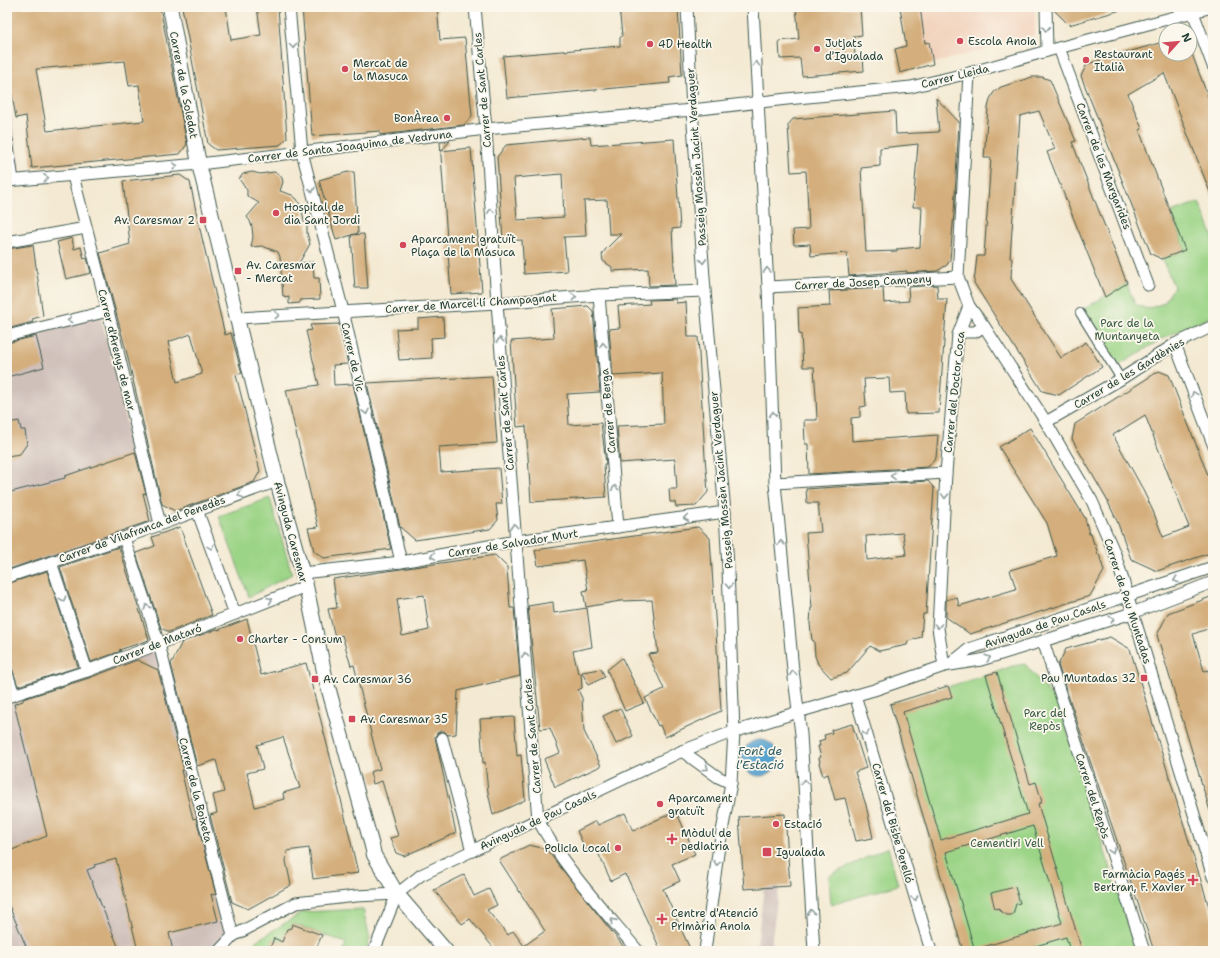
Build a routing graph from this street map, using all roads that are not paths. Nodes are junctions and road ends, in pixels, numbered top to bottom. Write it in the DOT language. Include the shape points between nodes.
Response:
graph roads {
  1 [pos="170,7"];
  2 [pos="290,7"];
  3 [pos="475,7"];
  4 [pos="687,7"];
  5 [pos="753,7"];
  6 [pos="1046,7"];
  7 [pos="1212,7"];
  8 [pos="1192,10"];
  9 [pos="1059,48"];
  10 [pos="1047,51"];
  11 [pos="1213,66"];
  12 [pos="969,73"];
  13 [pos="758,103"];
  14 [pos="692,110"];
  15 [pos="486,129"];
  16 [pos="7,140"];
  17 [pos="302,152"];
  18 [pos="199,164"];
  19 [pos="73,176"];
  20 [pos="10,181"];
  21 [pos="86,228"];
  22 [pos="7,242"];
  23 [pos="958,277"];
  24 [pos="1148,285"];
  25 [pos="768,287"];
  26 [pos="705,291"];
  27 [pos="599,295"];
  28 [pos="496,303"];
  29 [pos="969,306"];
  30 [pos="108,310"];
  31 [pos="343,311"];
  32 [pos="1080,313"];
  33 [pos="238,318"];
  34 [pos="984,326"];
  35 [pos="1213,326"];
  36 [pos="958,335"];
  37 [pos="7,336"];
  38 [pos="1175,344"];
  39 [pos="1121,379"];
  40 [pos="1046,422"];
  41 [pos="1213,444"];
  42 [pos="946,473"];
  43 [pos="277,481"];
  44 [pos="775,483"];
  45 [pos="198,510"];
  46 [pos="725,512"];
  47 [pos="160,524"];
  48 [pos="618,527"];
  49 [pos="124,538"];
  50 [pos="516,541"];
  51 [pos="51,562"];
  52 [pos="401,562"];
  53 [pos="1213,567"];
  54 [pos="7,577"];
  55 [pos="304,580"];
  56 [pos="1213,582"];
  57 [pos="1128,596"];
  58 [pos="1132,612"];
  59 [pos="235,614"];
  60 [pos="1043,641"];
  61 [pos="159,644"];
  62 [pos="946,666"];
  63 [pos="87,671"];
  64 [pos="7,673"];
  65 [pos="855,695"];
  66 [pos="10,696"];
  67 [pos="798,712"];
  68 [pos="734,732"];
  69 [pos="442,738"];
  70 [pos="682,751"];
  71 [pos="731,783"];
  72 [pos="538,820"];
  73 [pos="472,851"];
  74 [pos="1213,877"];
  75 [pos="397,894"];
  76 [pos="233,936"];
  77 [pos="219,951"];
  78 [pos="374,951"];
  79 [pos="446,951"];
  80 [pos="638,951"];
  81 [pos="705,951"];
  82 [pos="814,951"];
  83 [pos="930,951"];
  84 [pos="1144,951"];
  1 -- 18 [label="street, Carrer de la Soledat"];
  2 -- 17 [label="street, Carrer de Vic, one-way"];
  3 -- 15 [label="street, Carrer de Sant Carles"];
  4 -- 14 [label="street, Passeig Mossèn Jacint Verdaguer"];
  13 -- 5 [label="street, one-way"];
  6 -- 10 [label="street, one-way"];
  7 -- 8 [label="street, Carrer Lleida"];
  8 -- 9 [label="street, Carrer Lleida"];
  8 -- 11 [label="street"];
  9 -- 10 [label="street, Carrer Lleida"];
  9 -- 24 [label="street, Carrer de les Margarides"];
  10 -- 12 [label="street, Carrer Lleida"];
  12 -- 13 [label="street, Carrer Lleida" via="911,87"];
  12 -- 23 [label="street"];
  13 -- 14 [label="street, Carrer Lleida"];
  25 -- 13 [label="street, one-way"];
  14 -- 15 [label="street, Carrer de Santa Joaquima de Vedruna"];
  14 -- 26 [label="street, Passeig Mossèn Jacint Verdaguer, one-way"];
  15 -- 17 [label="street, Carrer de Santa Joaquima de Vedruna"];
  28 -- 15 [label="street, Carrer de Sant Carles, one-way"];
  16 -- 20 [label="street"];
  17 -- 18 [label="street, Carrer de Santa Joaquima de Vedruna"];
  17 -- 31 [label="street, Carrer de Vic, one-way"];
  19 -- 18 [label="street, Carrer de Santa Joaquima de Vedruna, one-way"];
  18 -- 33 [label="street, Avinguda Caresmar"];
  20 -- 19 [label="street, Carrer de Santa Joaquima de Vedruna, one-way"];
  19 -- 21 [label="street, Carrer d'Arenys de mar"];
  21 -- 22 [label="street"];
  21 -- 30 [label="street, Carrer d'Arenys de mar"];
  23 -- 25 [label="street, Carrer de Josep Campeny"];
  23 -- 29 [label="street"];
  44 -- 25 [label="street, one-way"];
  26 -- 27 [label="street, Carrer de Marcel·lí Champagnat"];
  26 -- 46 [label="street, Passeig Mossèn Jacint Verdaguer"];
  28 -- 27 [label="street, Carrer de Marcel·lí Champagnat, one-way"];
  48 -- 27 [label="street, Carrer de Berga, one-way"];
  28 -- 31 [label="street, Carrer de Marcel·lí Champagnat"];
  50 -- 28 [label="street, Carrer de Sant Carles, one-way"];
  29 -- 34 [label="street, Carrer de Pau Muntadas"];
  29 -- 36 [label="street, Carrer del Doctor Coca"];
  30 -- 37 [label="street, one-way"];
  30 -- 47 [label="street, Carrer d'Arenys de mar"];
  33 -- 31 [label="street, Carrer de Marcel·lí Champagnat, one-way"];
  31 -- 52 [label="street, Carrer de Vic, one-way"];
  32 -- 39 [label="street"];
  33 -- 43 [label="street, Avinguda Caresmar"];
  34 -- 36 [label="street" via="975,332"];
  34 -- 40 [label="street, Carrer de Pau Muntadas"];
  35 -- 38 [label="street, Carrer de les Gardènies"];
  36 -- 42 [label="street, Carrer del Doctor Coca"];
  38 -- 39 [label="street, Carrer de les Gardènies"];
  41 -- 38 [label="street, one-way"];
  39 -- 40 [label="street, Carrer de les Gardènies"];
  40 -- 57 [label="street, Carrer de Pau Muntadas" via="1092,501 1115,554"];
  42 -- 44 [label="street, one-way"];
  42 -- 62 [label="street, Carrer del Doctor Coca, one-way" via="938,628"];
  43 -- 45 [label="street, Carrer de Vilafranca del Penedès, one-way"];
  43 -- 55 [label="street, Avinguda Caresmar"];
  67 -- 44 [label="street, one-way"];
  45 -- 47 [label="street, Carrer de Vilafranca del Penedès"];
  45 -- 59 [label="street, one-way"];
  46 -- 48 [label="street, Carrer de Salvador Murt, one-way"];
  46 -- 68 [label="street, Passeig Mossèn Jacint Verdaguer, one-way"];
  47 -- 49 [label="street, Carrer de Vilafranca del Penedès"];
  48 -- 50 [label="street, Carrer de Salvador Murt"];
  49 -- 51 [label="street, Carrer de Vilafranca del Penedès"];
  61 -- 49 [label="street, Carrer de la Boixeta, one-way"];
  50 -- 52 [label="street, Carrer de Salvador Murt, one-way"];
  72 -- 50 [label="street, Carrer de Sant Carles, one-way"];
  51 -- 54 [label="street, Carrer de Vilafranca del Penedès"];
  51 -- 63 [label="street, one-way"];
  52 -- 55 [label="street, Carrer de Salvador Murt"];
  53 -- 57 [label="street, Avinguda de Pau Casals, one-way"];
  59 -- 55 [label="street, Carrer de Mataró, one-way"];
  55 -- 75 [label="street, Avinguda Caresmar" via="325,676 374,855"];
  56 -- 58 [label="street, Avinguda de Pau Casals"];
  57 -- 58 [label="street, Carrer de Pau Muntadas"];
  57 -- 62 [label="street, Avinguda de Pau Casals" via="970,649"];
  60 -- 58 [label="street, Avinguda de Pau Casals, one-way"];
  58 -- 74 [label="street, Carrer de Pau Muntadas"];
  59 -- 61 [label="street, Carrer de Mataró"];
  62 -- 60 [label="street, Avinguda de Pau Casals, one-way" via="981,660"];
  60 -- 84 [label="street, Carrer del Repòs, one-way"];
  61 -- 63 [label="street, Carrer de Mataró"];
  61 -- 76 [label="street, Carrer de la Boixeta"];
  62 -- 65 [label="street, Avinguda de Pau Casals"];
  63 -- 66 [label="street, Carrer de Mataró"];
  64 -- 66 [label="street"];
  65 -- 67 [label="street, Avinguda de Pau Casals"];
  65 -- 83 [label="street, Carrer del Bisbe Perelló, one-way"];
  67 -- 68 [label="street, Avinguda de Pau Casals"];
  82 -- 67 [label="street, one-way"];
  68 -- 70 [label="street, Avinguda de Pau Casals"];
  68 -- 71 [label="street, Passeig Mossèn Jacint Verdaguer"];
  69 -- 73 [label="street"];
  70 -- 71 [label="street, one-way" via="718,777"];
  70 -- 72 [label="street, Avinguda de Pau Casals"];
  71 -- 81 [label="street, Passeig Mossèn Jacint Verdaguer, one-way" via="718,853"];
  72 -- 73 [label="street, Avinguda de Pau Casals"];
  80 -- 72 [label="street, one-way" via="576,877 548,839"];
  73 -- 75 [label="street, Avinguda de Pau Casals" via="421,876"];
  75 -- 76 [label="street" via="356,896 296,904"];
  75 -- 78 [label="street"];
  75 -- 79 [label="street, Avinguda Caresmar"];
  76 -- 77 [label="street"];
}
